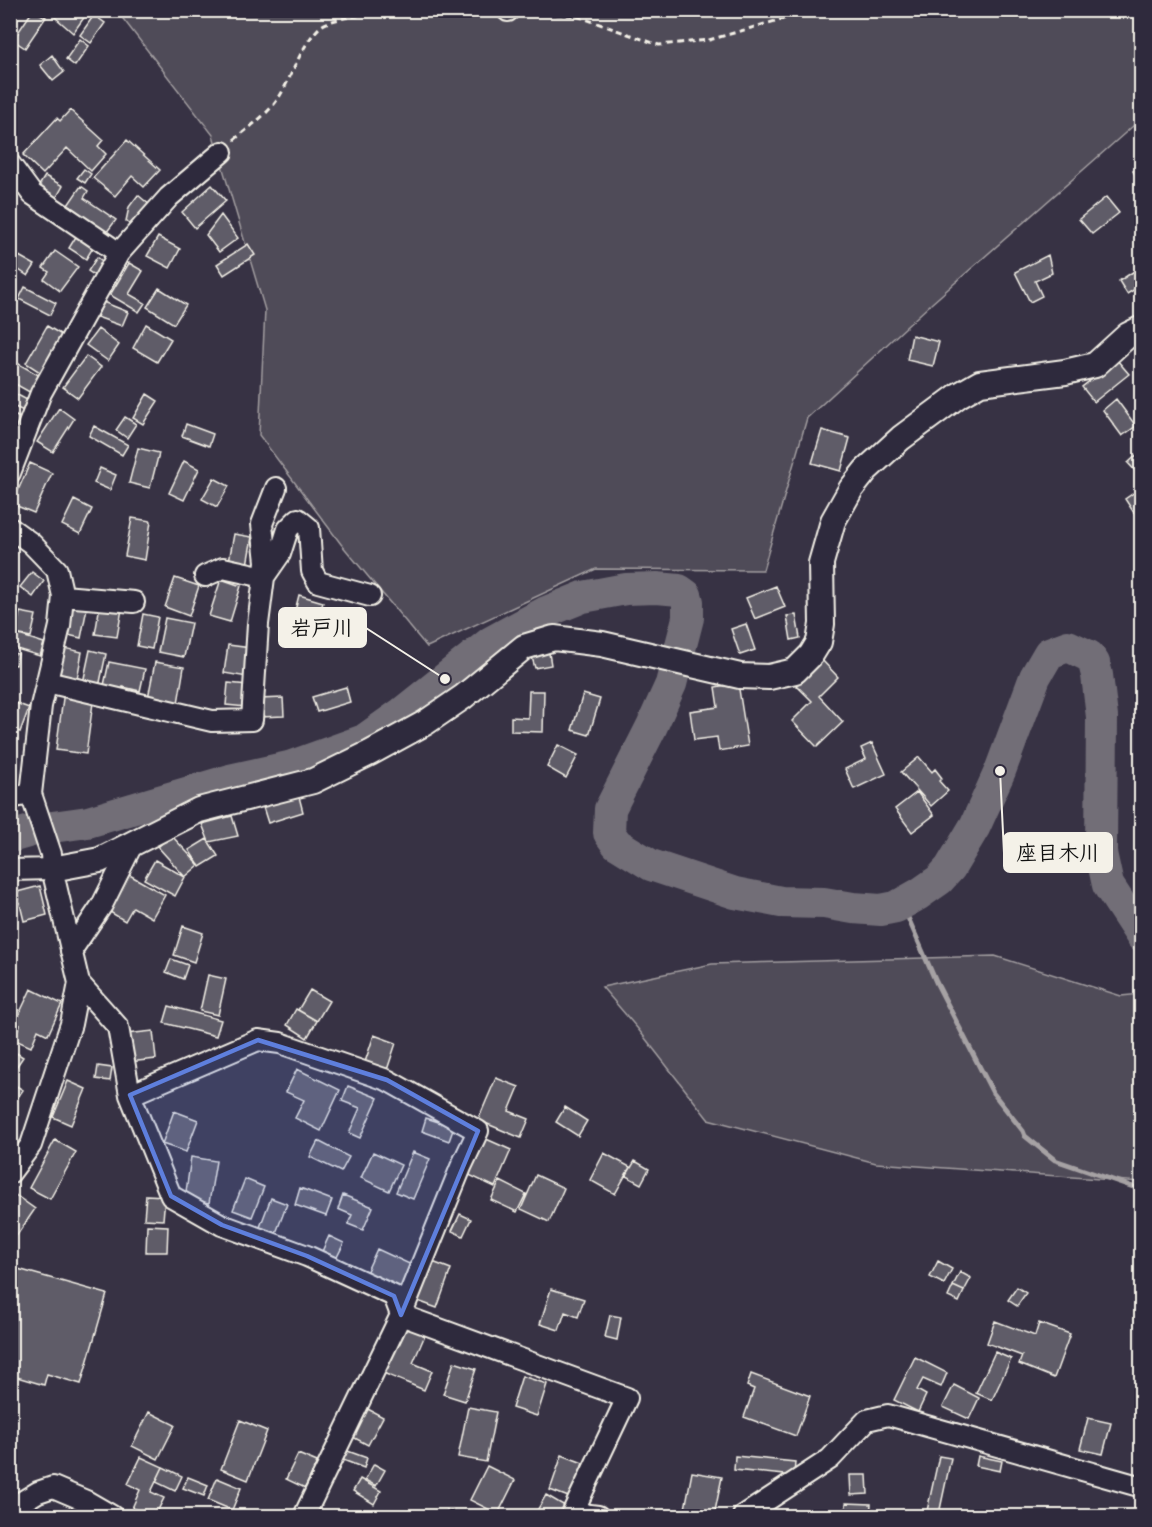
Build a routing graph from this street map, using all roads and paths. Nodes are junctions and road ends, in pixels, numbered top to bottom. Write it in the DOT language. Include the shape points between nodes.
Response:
graph roads {
  1 [pos="814,10"];
  2 [pos="508,11"];
  3 [pos="222,152"];
  4 [pos="10,164"];
  5 [pos="119,253"];
  6 [pos="1142,328"];
  7 [pos="10,473"];
  8 [pos="276,488"];
  9 [pos="10,528"];
  10 [pos="205,576"];
  11 [pos="264,577"];
  12 [pos="63,596"];
  13 [pos="370,596"];
  14 [pos="134,602"];
  15 [pos="47,682"];
  16 [pos="31,794"];
  17 [pos="10,798"];
  18 [pos="132,845"];
  19 [pos="51,862"];
  20 [pos="10,870"];
  21 [pos="71,951"];
  22 [pos="79,982"];
  23 [pos="130,1095"];
  24 [pos="10,1173"];
  25 [pos="401,1315"];
  26 [pos="1142,1488"];
  27 [pos="10,1502"];
  28 [pos="572,1515"];
  29 [pos="112,1516"];
  30 [pos="303,1516"];
  31 [pos="598,1516"];
  32 [pos="743,1516"];
  1 -- 2 [label="path" via="709,40 659,45 577,16"];
  2 -- 3 [label="path" via="380,13 321,26 276,101"];
  3 -- 5 [label="street" via="169,197"];
  4 -- 5 [label="street" via="32,194"];
  5 -- 7 [label="street" via="41,393"];
  6 -- 18 [label="street" via="1128,335 1095,365 980,383 901,438 866,470 832,521 821,563 819,642 795,671 769,677 740,676 602,644 554,638 524,646 425,723 313,782 199,810"];
  8 -- 11 [label="street" via="262,524"];
  9 -- 12 [label="street" via="57,570"];
  10 -- 11 [label="street" via="223,568"];
  11 -- 13 [label="street" via="280,554 288,529 298,519 309,528 312,572 318,582"];
  11 -- 15 [label="street" via="252,720 212,720"];
  12 -- 14 [label="street"];
  12 -- 15 [label="street"];
  15 -- 16 [label="street"];
  16 -- 17 [label="street"];
  16 -- 19 [label="street"];
  18 -- 19 [label="street" via="100,860"];
  18 -- 21 [label="street" via="102,905"];
  19 -- 20 [label="street"];
  19 -- 21 [label="street"];
  21 -- 22 [label="street"];
  22 -- 23 [label="street" via="118,1027"];
  22 -- 24 [label="street" via="71,1024 31,1145"];
  23 -- 25 [label="street" via="171,1196 222,1225 307,1256 394,1296"];
  23 -- 25 [label="street" via="258,1040 280,1043 387,1080 478,1131"];
  25 -- 28 [label="street" via="627,1398"];
  25 -- 30 [label="street"];
  26 -- 32 [label="street" via="888,1415 867,1420 830,1459"];
  27 -- 29 [label="street" via="15,1506 53,1487"];
  28 -- 31 [label="street"];
}
